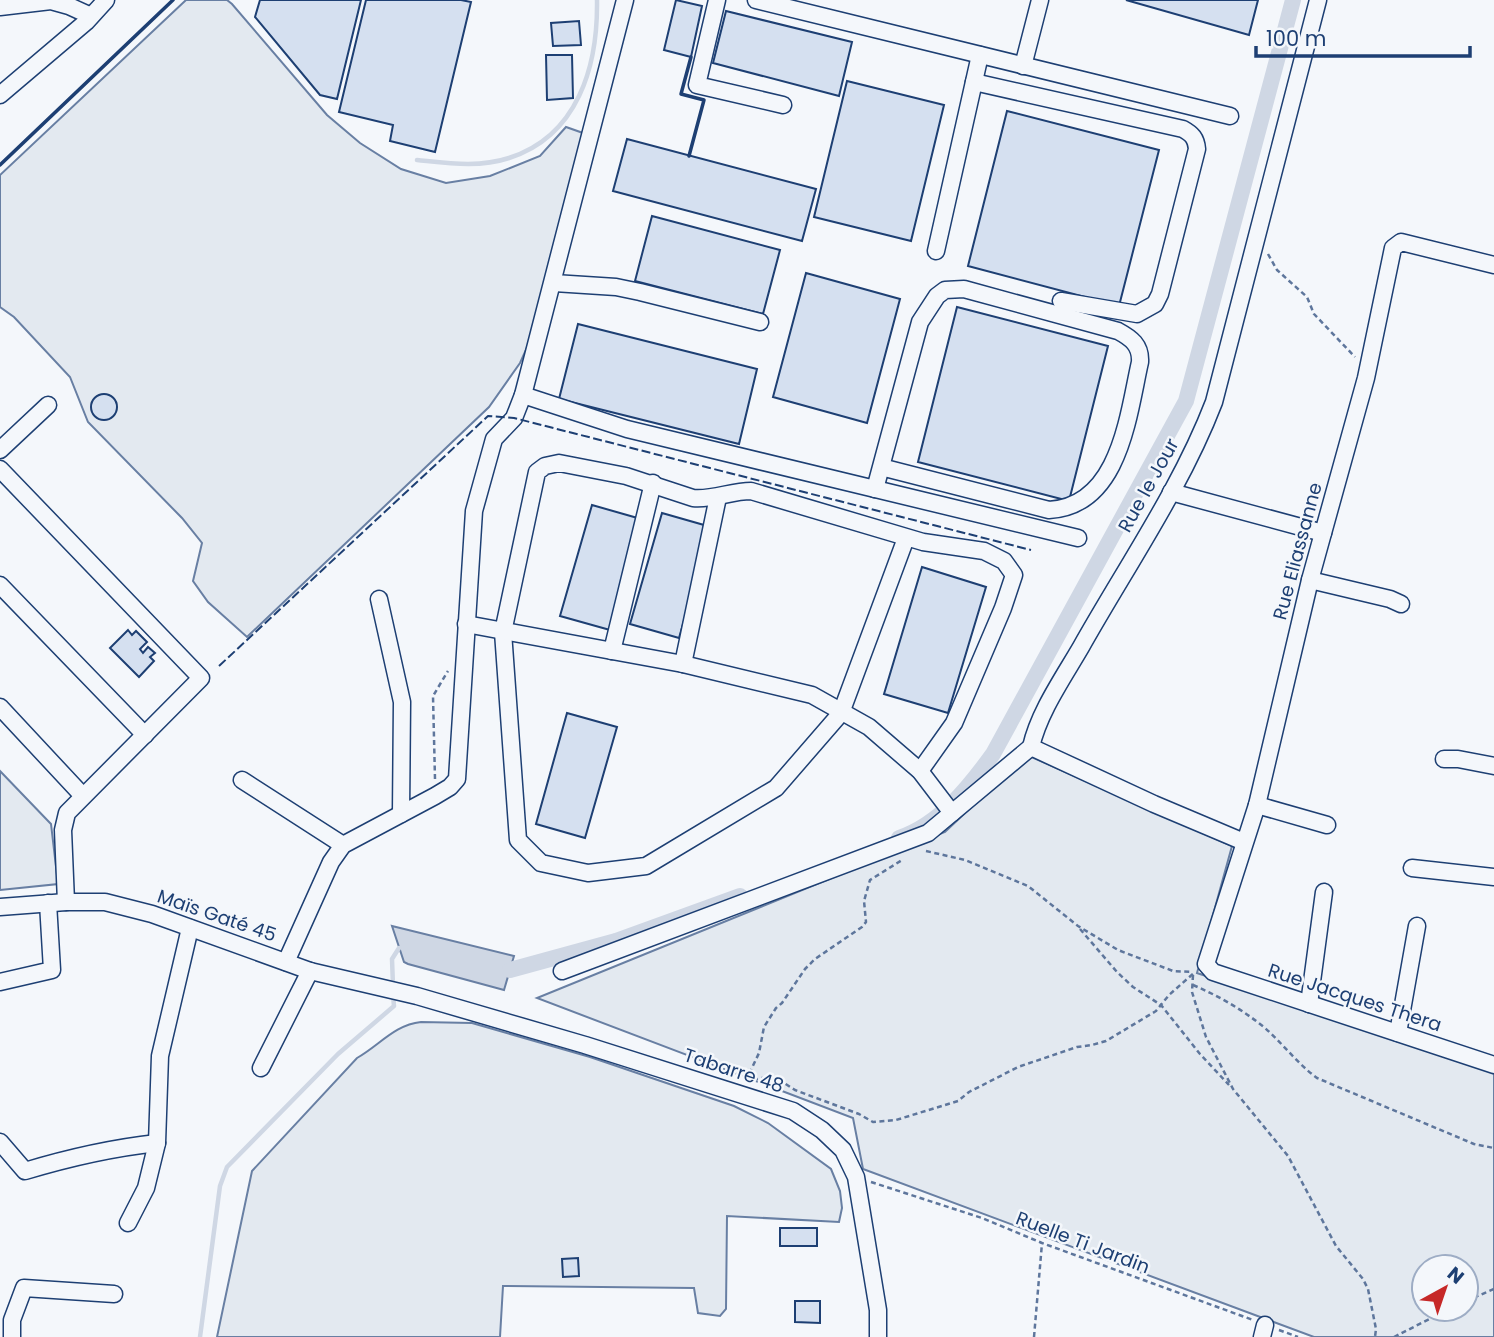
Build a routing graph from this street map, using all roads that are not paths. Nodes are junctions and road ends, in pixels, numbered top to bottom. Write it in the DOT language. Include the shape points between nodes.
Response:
graph roads {
  1 [pos="106,0"];
  2 [pos="625,0"];
  3 [pos="718,0"];
  4 [pos="755,0"];
  5 [pos="1040,0"];
  6 [pos="1318,0"];
  7 [pos="0,7"];
  8 [pos="91,16"];
  9 [pos="980,55"];
  10 [pos="1023,66"];
  11 [pos="974,82"];
  12 [pos="0,94"];
  13 [pos="783,105"];
  14 [pos="1230,116"];
  15 [pos="936,251"];
  16 [pos="1494,265"];
  17 [pos="554,283"];
  18 [pos="1060,301"];
  19 [pos="760,322"];
  20 [pos="523,395"];
  21 [pos="48,405"];
  22 [pos="0,450"];
  23 [pos="881,467"];
  24 [pos="0,469"];
  25 [pos="653,484"];
  26 [pos="875,489"];
  27 [pos="1171,492"];
  28 [pos="718,497"];
  29 [pos="1323,533"];
  30 [pos="906,538"];
  31 [pos="1078,538"];
  32 [pos="1310,580"];
  33 [pos="0,585"];
  34 [pos="379,599"];
  35 [pos="1401,604"];
  36 [pos="466,624"];
  37 [pos="503,632"];
  38 [pos="612,651"];
  39 [pos="683,664"];
  40 [pos="0,707"];
  41 [pos="841,713"];
  42 [pos="145,735"];
  43 [pos="1031,747"];
  44 [pos="1444,759"];
  45 [pos="1494,765"];
  46 [pos="920,771"];
  47 [pos="242,780"];
  48 [pos="83,796"];
  49 [pos="1256,806"];
  50 [pos="952,813"];
  51 [pos="401,814"];
  52 [pos="1327,824"];
  53 [pos="1244,842"];
  54 [pos="343,845"];
  55 [pos="1412,868"];
  56 [pos="1494,877"];
  57 [pos="1324,892"];
  58 [pos="66,902"];
  59 [pos="48,903"];
  60 [pos="0,907"];
  61 [pos="1417,926"];
  62 [pos="190,928"];
  63 [pos="286,962"];
  64 [pos="1200,968"];
  65 [pos="310,971"];
  66 [pos="562,971"];
  67 [pos="0,982"];
  68 [pos="417,996"];
  69 [pos="1309,1004"];
  70 [pos="1398,1033"];
  71 [pos="1494,1065"];
  72 [pos="261,1068"];
  73 [pos="0,1142"];
  74 [pos="157,1143"];
  75 [pos="128,1223"];
  76 [pos="114,1294"];
  77 [pos="12,1337"];
  78 [pos="878,1337"];
  1 -- 8 [label="street"];
  2 -- 17 [label="street"];
  3 -- 13 [label="street" via="697,85"];
  4 -- 9 [label="street"];
  5 -- 10 [label="street"];
  6 -- 27 [label="street, Rue le Jour" via="1214,402"];
  7 -- 8 [label="street" via="51,1"];
  8 -- 12 [label="street"];
  9 -- 10 [label="street"];
  9 -- 11 [label="street"];
  10 -- 14 [label="street"];
  11 -- 15 [label="street"];
  11 -- 18 [label="street" via="1183,129 1196,140 1155,304 1137,314"];
  16 -- 29 [label="street, Rue Eliassanne" via="1401,242 1393,248 1366,378"];
  17 -- 19 [label="street" via="616,287"];
  17 -- 20 [label="street"];
  20 -- 26 [label="street" via="627,429"];
  20 -- 36 [label="street" via="514,418 494,439 474,511"];
  21 -- 22 [label="street"];
  23 -- 23 [label="street" via="920,322 945,290 964,289 1118,331 1139,349 1119,452 1095,489 1077,504 1049,510"];
  23 -- 26 [label="street"];
  24 -- 42 [label="street" via="201,678"];
  25 -- 28 [label="street" via="693,498"];
  25 -- 37 [label="street" via="559,463 537,472"];
  25 -- 38 [label="street"];
  26 -- 31 [label="street"];
  27 -- 29 [label="street"];
  27 -- 43 [label="street, Rue le Jour" via="1056,690"];
  28 -- 30 [label="street" via="751,491"];
  28 -- 39 [label="street"];
  29 -- 32 [label="street, Rue Eliassanne"];
  30 -- 41 [label="street"];
  30 -- 46 [label="street" via="984,551 1004,561 1014,575 954,723"];
  32 -- 35 [label="street"];
  32 -- 49 [label="street, Rue Eliassanne"];
  33 -- 42 [label="street"];
  34 -- 51 [label="street" via="402,702"];
  36 -- 37 [label="street"];
  36 -- 51 [label="street" via="457,779 450,788"];
  37 -- 38 [label="street"];
  37 -- 41 [label="street" via="518,840 541,863 588,873 646,866 776,788"];
  38 -- 39 [label="street"];
  39 -- 41 [label="street" via="812,695"];
  40 -- 48 [label="street"];
  41 -- 46 [label="street" via="869,727"];
  42 -- 48 [label="street"];
  43 -- 50 [label="street"];
  43 -- 53 [label="street"];
  44 -- 45 [label="street"];
  46 -- 50 [label="street"];
  47 -- 54 [label="street"];
  48 -- 58 [label="street" via="67,813 64,830"];
  49 -- 52 [label="street"];
  49 -- 53 [label="street, Rue Eliassanne"];
  50 -- 66 [label="street" via="928,833"];
  51 -- 54 [label="street"];
  53 -- 64 [label="street, Rue Eliassanne"];
  54 -- 63 [label="street"];
  55 -- 56 [label="street"];
  57 -- 69 [label="street"];
  58 -- 59 [label="street, Maïs Gaté 45"];
  58 -- 62 [label="street, Maïs Gaté 45" via="105,902"];
  59 -- 60 [label="street, Maïs Gaté 45"];
  59 -- 67 [label="street" via="52,970"];
  61 -- 70 [label="street"];
  62 -- 63 [label="street, Maïs Gaté 45"];
  62 -- 74 [label="street" via="160,1056"];
  63 -- 65 [label="street, Maïs Gaté 45"];
  64 -- 69 [label="street, Rue Jacques Thera"];
  65 -- 68 [label="street, Maïs Gaté 45"];
  65 -- 72 [label="street"];
  68 -- 78 [label="street, Tabarre 48" via="793,1111 822,1130 843,1150 856,1177 878,1310"];
  69 -- 70 [label="street, Rue Jacques Thera"];
  70 -- 71 [label="street, Rue Jacques Thera"];
  73 -- 74 [label="street" via="25,1171"];
  74 -- 75 [label="street" via="146,1188"];
  76 -- 77 [label="street" via="24,1288 12,1320"];
}
